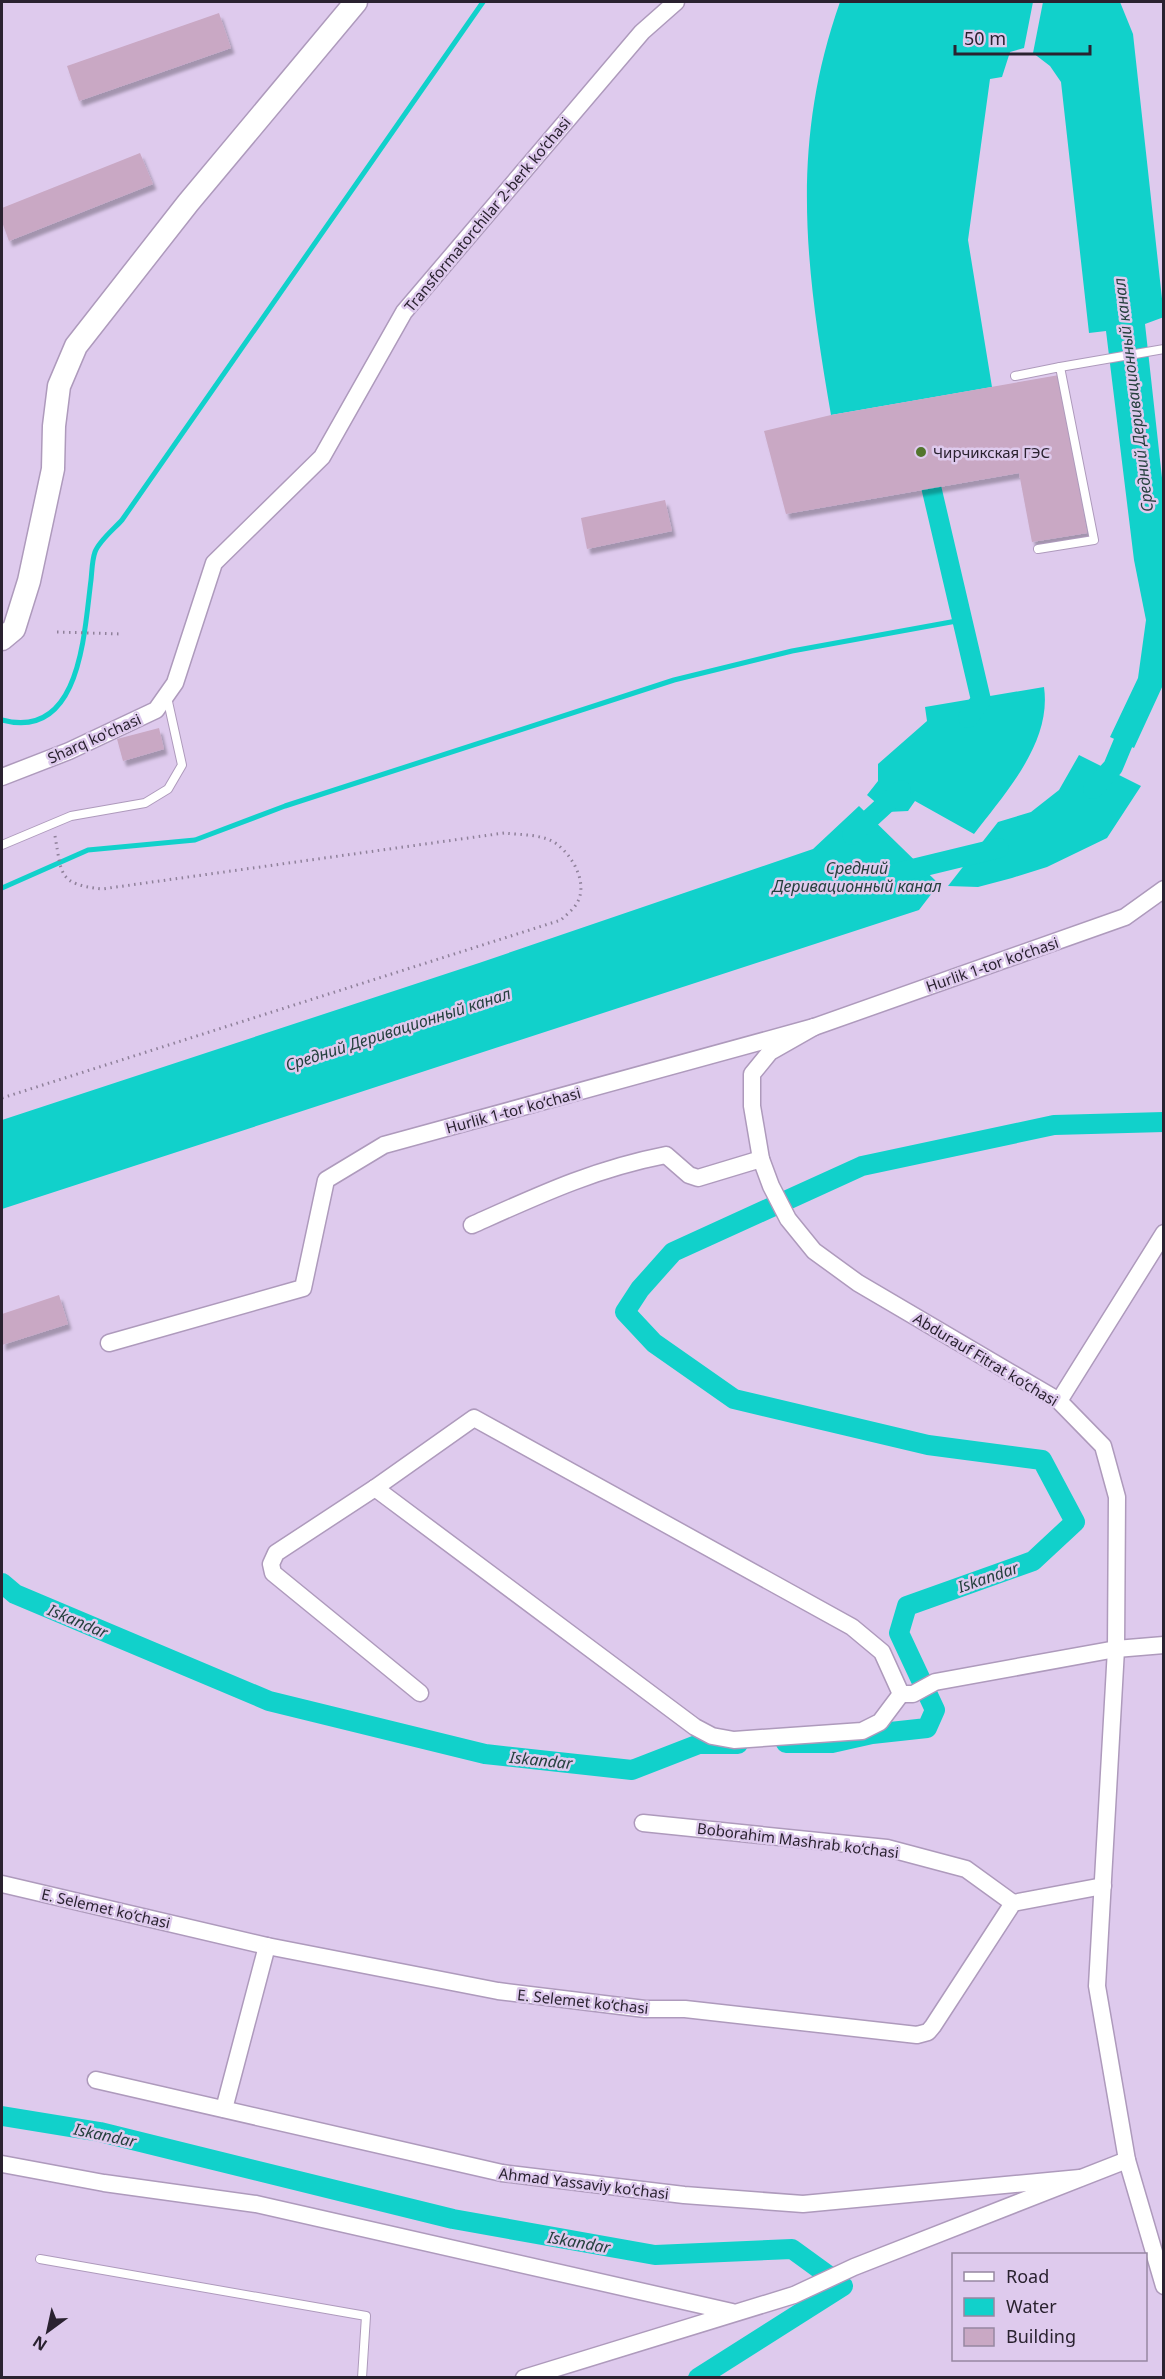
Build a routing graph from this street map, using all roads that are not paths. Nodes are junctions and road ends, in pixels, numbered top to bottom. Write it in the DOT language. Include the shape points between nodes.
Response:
graph roads {
  1 [pos="356,2"];
  2 [pos="676,2"];
  3 [pos="1164,350"];
  4 [pos="1060,367"];
  5 [pos="1015,376"];
  6 [pos="1038,549"];
  7 [pos="2,639"];
  8 [pos="171,690"];
  9 [pos="2,777"];
  10 [pos="2,845"];
  11 [pos="1164,889"];
  12 [pos="814,1027"];
  13 [pos="761,1159"];
  14 [pos="771,1186"];
  15 [pos="472,1225"];
  16 [pos="1164,1233"];
  17 [pos="109,1343"];
  18 [pos="1059,1401"];
  19 [pos="375,1488"];
  20 [pos="1164,1645"];
  21 [pos="1116,1649"];
  22 [pos="420,1693"];
  23 [pos="907,1694"];
  24 [pos="643,1822"];
  25 [pos="2,1884"];
  26 [pos="1103,1886"];
  27 [pos="1013,1903"];
  28 [pos="267,1946"];
  29 [pos="96,2080"];
  30 [pos="224,2109"];
  31 [pos="1127,2160"];
  32 [pos="2,2164"];
  33 [pos="1080,2178"];
  34 [pos="40,2259"];
  35 [pos="1164,2286"];
  36 [pos="732,2312"];
  37 [pos="362,2378"];
  38 [pos="524,2378"];
  1 -- 7 [label="street" via="188,203 76,346 59,386 53,469 29,581 14,629"];
  2 -- 8 [label="street, Transformatorchilar 2-berk ko‘chasi" via="642,32 404,312 322,457 214,564"];
  3 -- 4 [label="lane"];
  4 -- 5 [label="lane"];
  4 -- 6 [label="lane" via="1094,540"];
  8 -- 9 [label="street, Sharq ko'chasi" via="156,710"];
  8 -- 10 [label="lane" via="182,765 168,789 145,803 71,816"];
  11 -- 12 [label="street, Hurlik 1-tor ko‘chasi" via="1125,917"];
  12 -- 13 [label="street, Hurlik 1-tor ko‘chasi" via="770,1052 752,1074 752,1106"];
  12 -- 17 [label="street, Hurlik 1-tor ko‘chasi" via="384,1145 326,1180 303,1288"];
  13 -- 14 [label="street, Hurlik 1-tor ko‘chasi"];
  13 -- 15 [label="street" via="698,1178 666,1155 619,1164"];
  14 -- 18 [label="street, Abdurauf Fitrat ko‘chasi" via="788,1220 814,1251 858,1283"];
  16 -- 18 [label="street"];
  18 -- 21 [label="street, Abdurauf Fitrat ko‘chasi" via="1103,1446 1117,1497"];
  19 -- 22 [label="street" via="276,1553 271,1564 273,1573"];
  19 -- 23 [label="street" via="712,1736 734,1740 862,1731 880,1722"];
  19 -- 23 [label="street" via="469,1419 479,1419 852,1627 882,1652"];
  20 -- 21 [label="street"];
  21 -- 23 [label="street" via="935,1682"];
  21 -- 26 [label="street, Abdurauf Fitrat ko‘chasi"];
  24 -- 27 [label="street, Boborahim Mashrab ko‘chasi" via="887,1848 966,1869"];
  25 -- 28 [label="street, E. Selemet ko‘chasi"];
  26 -- 27 [label="street"];
  26 -- 31 [label="street, Abdurauf Fitrat ko‘chasi" via="1097,1986"];
  27 -- 28 [label="street, E. Selemet ko‘chasi" via="933,2026 917,2035 498,1991"];
  28 -- 30 [label="street"];
  29 -- 30 [label="street, Ahmad Yassaviy ko‘chasi"];
  30 -- 33 [label="street, Ahmad Yassaviy ko‘chasi" via="502,2173 696,2196 803,2204"];
  31 -- 33 [label="street"];
  31 -- 35 [label="street, Abdurauf Fitrat ko‘chasi"];
  32 -- 36 [label="street" via="256,2204"];
  33 -- 36 [label="street" via="854,2267 794,2295"];
  34 -- 37 [label="lane" via="366,2316"];
  36 -- 38 [label="street"];
}
